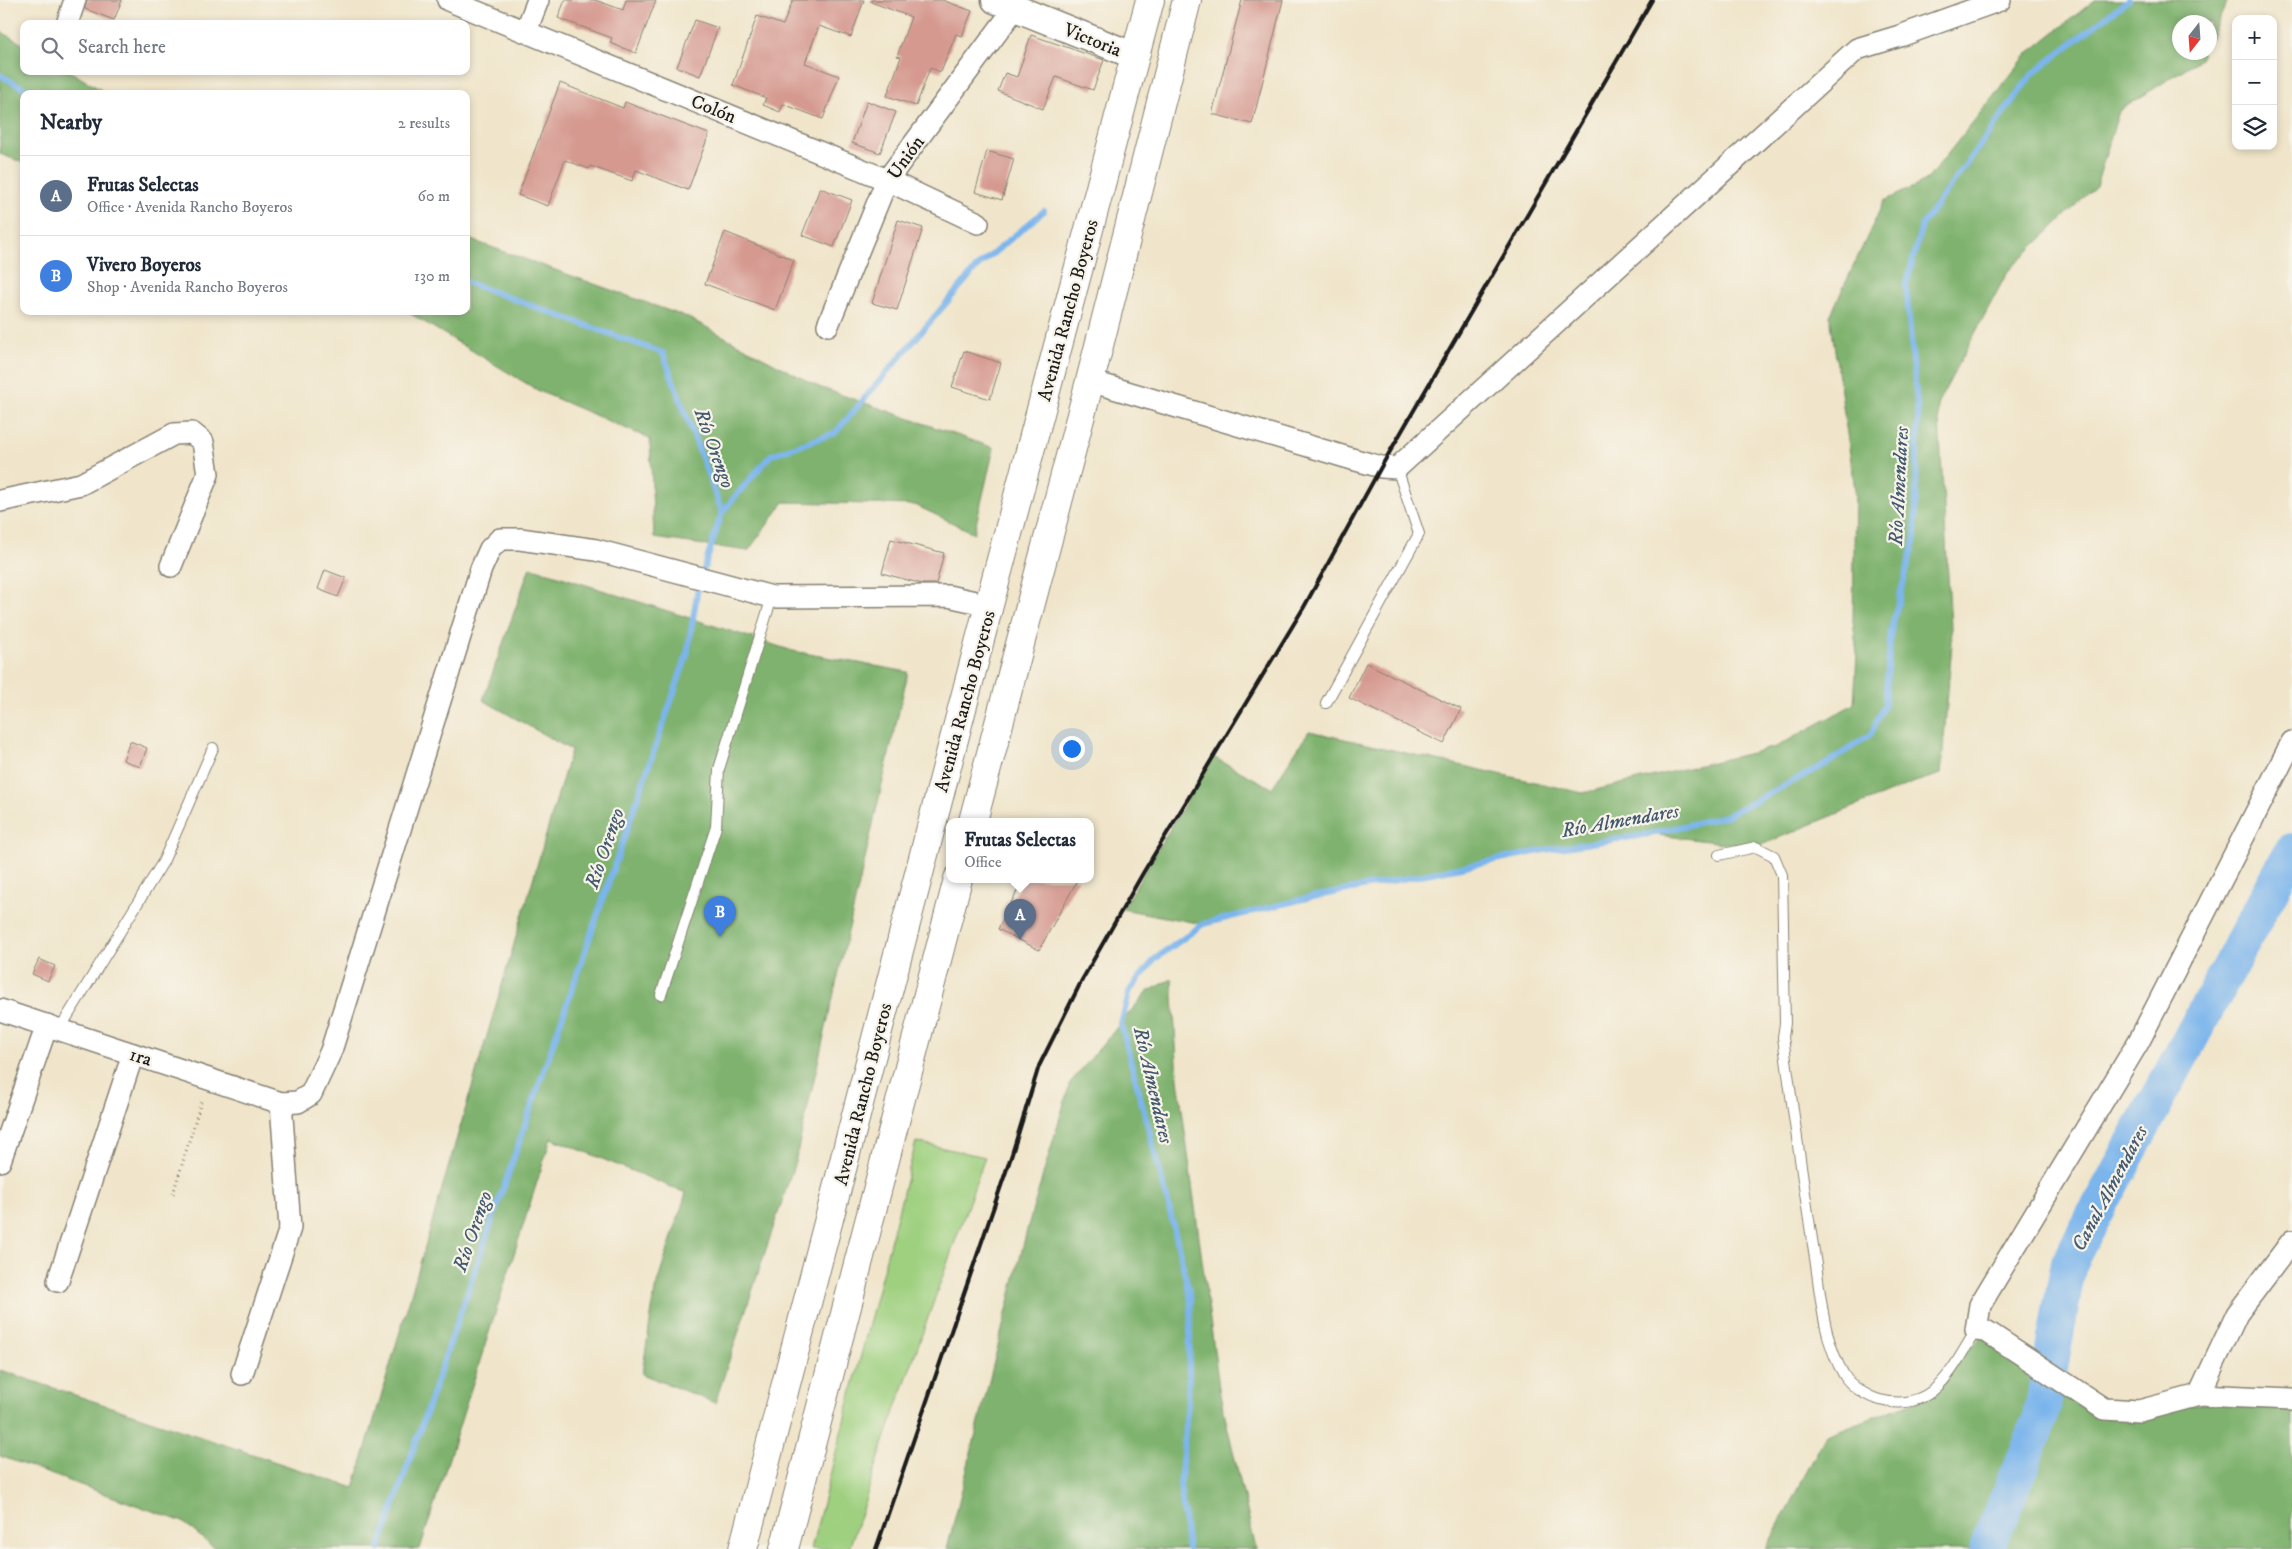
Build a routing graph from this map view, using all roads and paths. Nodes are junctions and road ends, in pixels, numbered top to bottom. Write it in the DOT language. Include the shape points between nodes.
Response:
graph roads {
  1 [pos="75,0"];
  2 [pos="448,0"];
  3 [pos="538,0"];
  4 [pos="1150,0"];
  5 [pos="1188,0"];
  6 [pos="2000,0"];
  7 [pos="1005,4"];
  8 [pos="68,20"];
  9 [pos="526,30"];
  10 [pos="1135,56"];
  11 [pos="887,180"];
  12 [pos="978,223"];
  13 [pos="828,325"];
  14 [pos="1090,382"];
  15 [pos="1397,468"];
  16 [pos="0,502"];
  17 [pos="172,566"];
  18 [pos="772,597"];
  19 [pos="989,606"];
  20 [pos="1326,703"];
  21 [pos="2292,742"];
  22 [pos="214,748"];
  23 [pos="974,818"];
  24 [pos="1719,855"];
  25 [pos="957,883"];
  26 [pos="661,995"];
  27 [pos="0,1010"];
  28 [pos="53,1027"];
  29 [pos="133,1054"];
  30 [pos="209,1079"];
  31 [pos="281,1103"];
  32 [pos="0,1161"];
  33 [pos="173,1194"];
  34 [pos="2292,1241"];
  35 [pos="58,1280"];
  36 [pos="1981,1330"];
  37 [pos="242,1374"];
  38 [pos="2199,1395"];
  39 [pos="2292,1398"];
  40 [pos="743,1549"];
  41 [pos="784,1549"];
  1 -- 8 [label="street"];
  2 -- 9 [label="street, Colón"];
  3 -- 9 [label="street"];
  4 -- 10 [label="highway, Avenida Rancho Boyeros"];
  5 -- 14 [label="highway, Avenida Rancho Boyeros"];
  6 -- 15 [label="street" via="1857,49"];
  7 -- 10 [label="street, Victoria"];
  7 -- 11 [label="street, Unión"];
  9 -- 11 [label="street, Colón"];
  10 -- 19 [label="highway, Avenida Rancho Boyeros"];
  11 -- 12 [label="street, Colón"];
  11 -- 13 [label="street, Unión"];
  14 -- 15 [label="street" via="1352,459"];
  14 -- 23 [label="highway, Avenida Rancho Boyeros"];
  15 -- 20 [label="lane" via="1419,534"];
  16 -- 17 [label="street" via="81,484 174,434 192,433 203,442 208,474"];
  18 -- 19 [label="street" via="948,596"];
  18 -- 26 [label="lane" via="719,769 716,827"];
  18 -- 31 [label="street" via="596,550 520,539 500,539 490,549 478,578 332,1051 311,1094 298,1102"];
  19 -- 40 [label="highway, Avenida Rancho Boyeros"];
  21 -- 36 [label="street" via="2138,1041 1980,1305"];
  22 -- 28 [label="lane" via="163,862"];
  24 -- 36 [label="lane" via="1756,847 1774,856 1782,875 1783,1037 1828,1340 1844,1376 1870,1398 1897,1405 1920,1400 1940,1385"];
  25 -- 41 [label="highway, Avenida Rancho Boyeros"];
  27 -- 28 [label="street, 1ra"];
  28 -- 29 [label="street, 1ra"];
  28 -- 32 [label="street"];
  29 -- 30 [label="street, 1ra"];
  29 -- 35 [label="street"];
  30 -- 31 [label="street, 1ra"];
  30 -- 33 [label="path"];
  31 -- 37 [label="street" via="290,1228"];
  34 -- 38 [label="street" via="2237,1314"];
  36 -- 38 [label="street" via="2104,1408 2139,1411"];
  38 -- 39 [label="street"];
}
